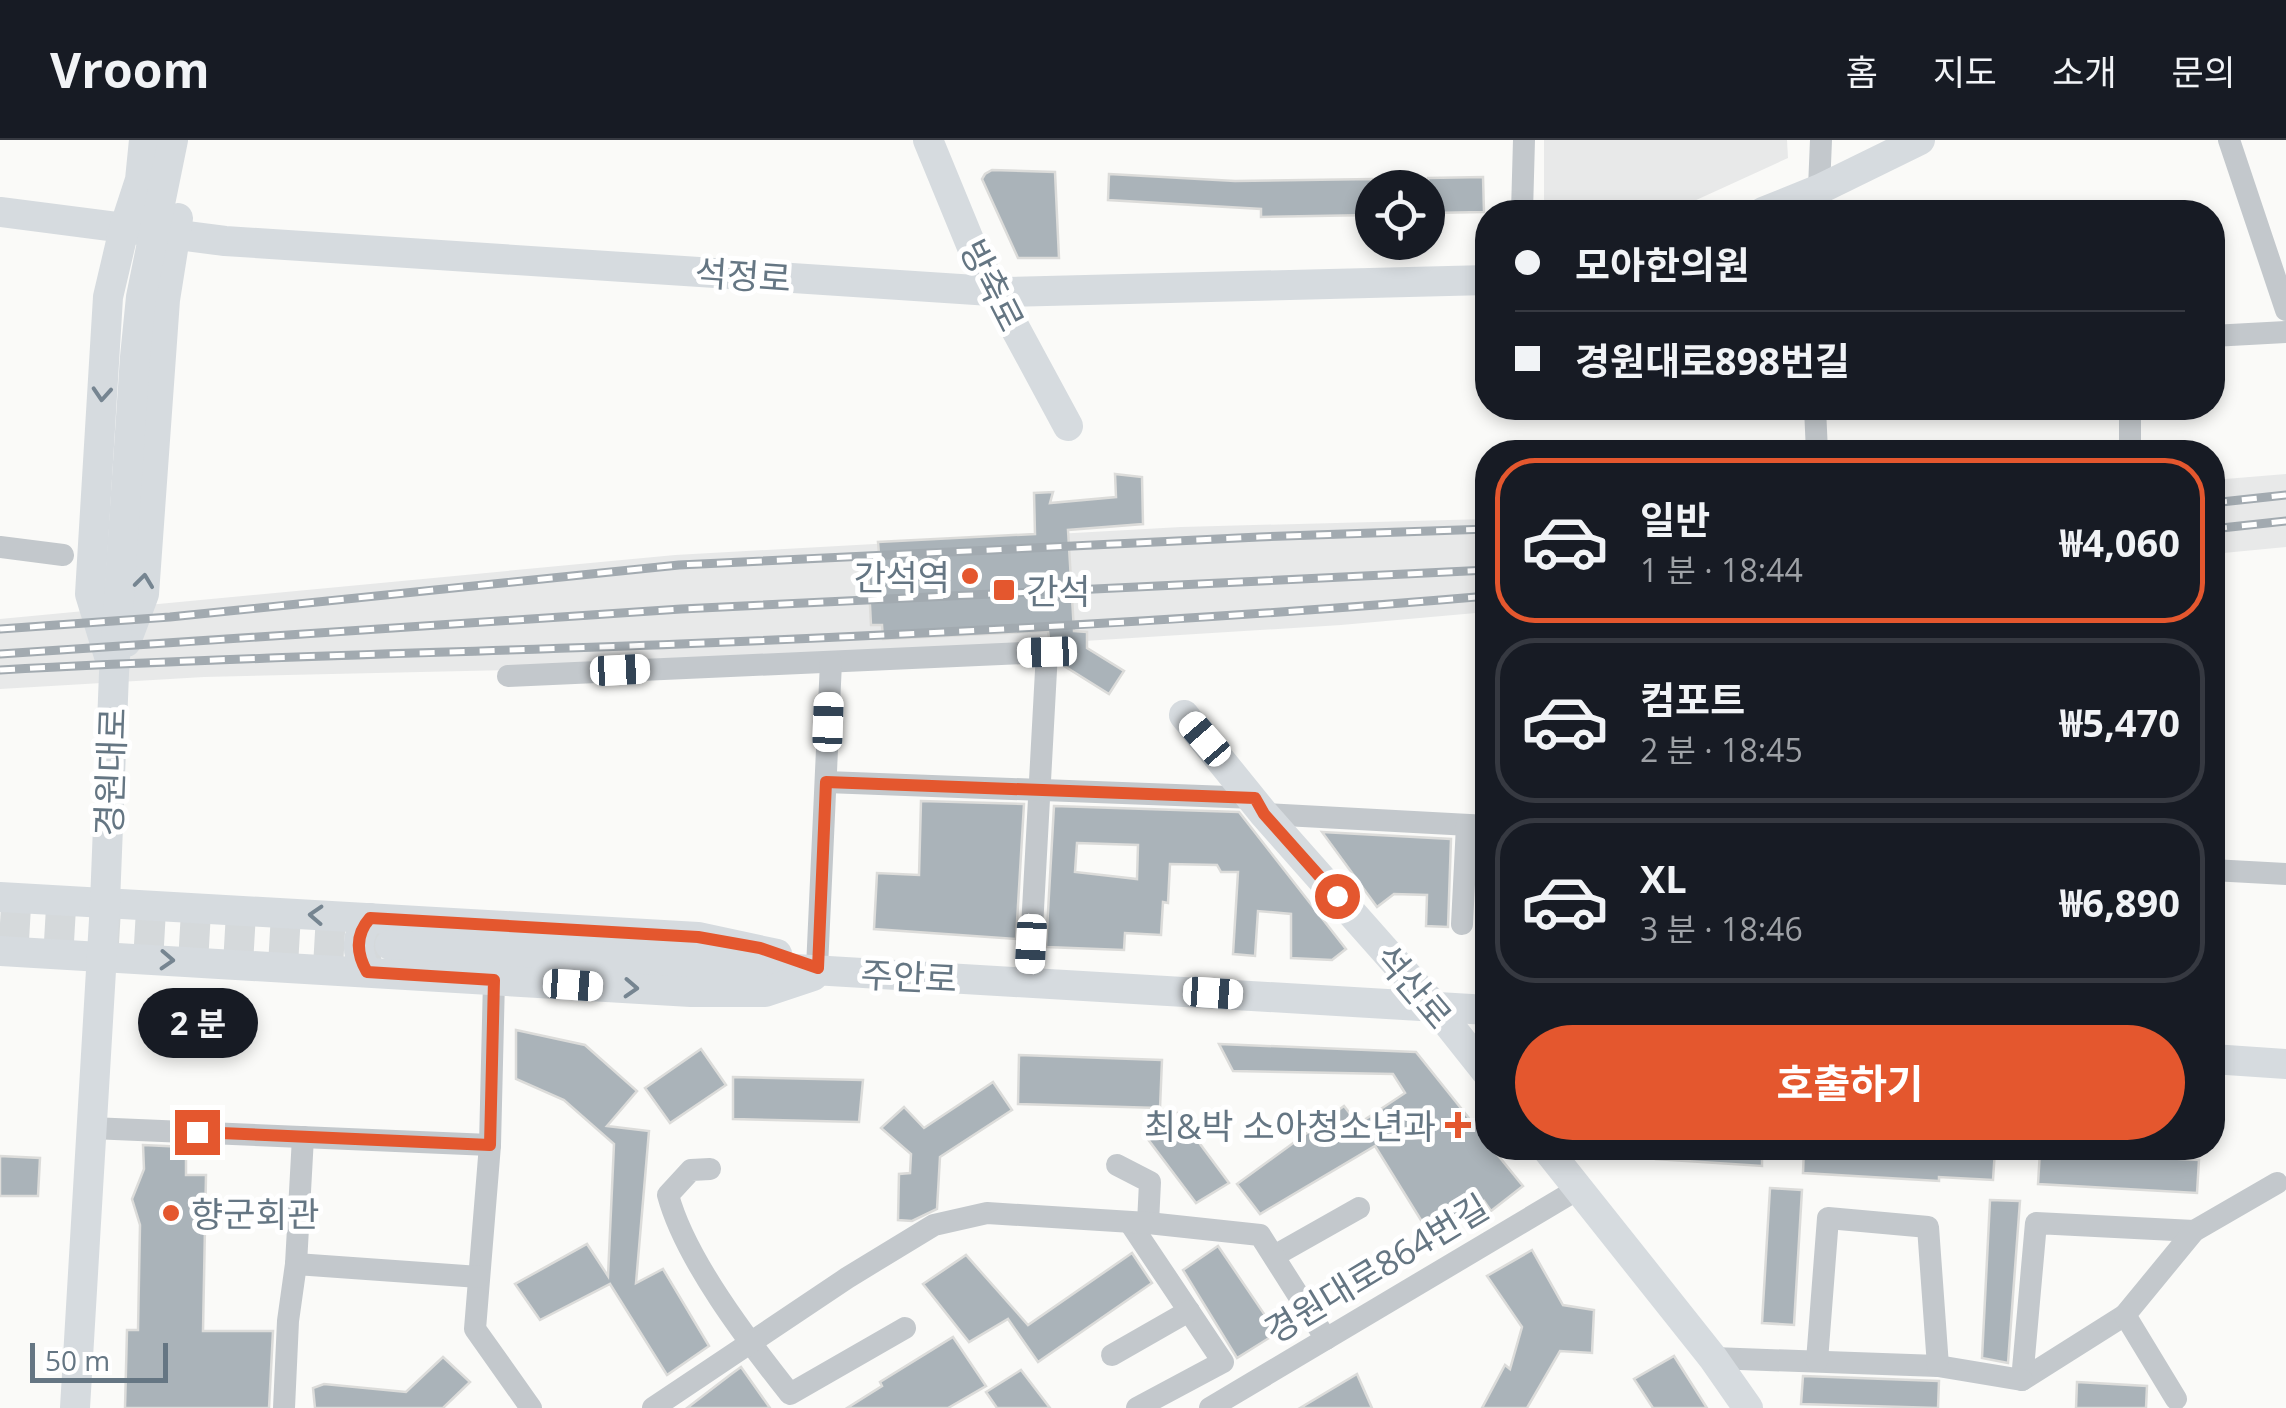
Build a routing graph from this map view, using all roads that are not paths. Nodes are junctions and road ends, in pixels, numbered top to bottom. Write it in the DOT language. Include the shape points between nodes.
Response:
graph roads {
  1 [pos="144,140"];
  2 [pos="173,140"];
  3 [pos="190,140"];
  4 [pos="928,140"];
  5 [pos="1524,140"];
  6 [pos="1821,140"];
  7 [pos="1920,140"];
  8 [pos="2237,143"];
  9 [pos="1522,200"];
  10 [pos="1819,200"];
  11 [pos="1821,200"];
  12 [pos="0,212"];
  13 [pos="70,221"];
  14 [pos="124,228"];
  15 [pos="174,234"];
  16 [pos="1475,280"];
  17 [pos="993,292"];
  18 [pos="108,297"];
  19 [pos="2286,310"];
  20 [pos="2286,332"];
  21 [pos="2225,335"];
  22 [pos="1068,426"];
  23 [pos="0,547"];
  24 [pos="63,555"];
  25 [pos="831,662"];
  26 [pos="114,673"];
  27 [pos="508,676"];
  28 [pos="1184,716"];
  29 [pos="826,782"];
  30 [pos="1040,792"];
  31 [pos="1260,806"];
  32 [pos="1475,826"];
  33 [pos="1475,839"];
  34 [pos="2225,871"];
  35 [pos="2286,874"];
  36 [pos="0,897"];
  37 [pos="105,903"];
  38 [pos="370,918"];
  39 [pos="1462,924"];
  40 [pos="390,945"];
  41 [pos="0,951"];
  42 [pos="101,956"];
  43 [pos="823,969"];
  44 [pos="367,972"];
  45 [pos="494,980"];
  46 [pos="1029,982"];
  47 [pos="1434,1006"];
  48 [pos="1475,1009"];
  49 [pos="1475,1058"];
  50 [pos="2225,1060"];
  51 [pos="2286,1064"];
  52 [pos="91,1128"];
  53 [pos="303,1137"];
  54 [pos="490,1145"];
  55 [pos="1555,1160"];
  56 [pos="1117,1165"];
  57 [pos="710,1168"];
  58 [pos="2277,1183"];
  59 [pos="1578,1189"];
  60 [pos="1359,1208"];
  61 [pos="1139,1223"];
  62 [pos="2194,1231"];
  63 [pos="1274,1256"];
  64 [pos="296,1264"];
  65 [pos="479,1277"];
  66 [pos="1189,1311"];
  67 [pos="2124,1315"];
  68 [pos="905,1328"];
  69 [pos="1326,1339"];
  70 [pos="750,1344"];
  71 [pos="1112,1355"];
  72 [pos="1713,1358"];
  73 [pos="1817,1362"];
  74 [pos="1938,1366"];
  75 [pos="2022,1380"];
  76 [pos="2176,1399"];
  77 [pos="75,1408"];
  78 [pos="284,1408"];
  79 [pos="532,1408"];
  80 [pos="653,1408"];
  81 [pos="1138,1408"];
  82 [pos="1210,1408"];
  83 [pos="1748,1408"];
  1 -- 14 [label="main road"];
  2 -- 26 [label="main road, 경원대로" via="141,297"];
  3 -- 15 [label="main road"];
  4 -- 17 [label="main road, 방축로"];
  5 -- 9 [label="street"];
  6 -- 10 [label="street"];
  7 -- 11 [label="main road"];
  8 -- 19 [label="street"];
  12 -- 13 [label="main road, 석정로"];
  13 -- 14 [label="main road, 석정로"];
  13 -- 18 [label="main road" via="94,247"];
  14 -- 15 [label="main road, 석정로"];
  14 -- 18 [label="main road"];
  15 -- 17 [label="main road, 석정로"];
  26 -- 15 [label="main road, one-way" via="144,594"];
  16 -- 17 [label="main road, 석정로"];
  17 -- 22 [label="main road, 방축로"];
  18 -- 26 [label="main road, one-way" via="90,594"];
  20 -- 21 [label="street"];
  23 -- 24 [label="street"];
  25 -- 27 [label="street"];
  25 -- 29 [label="street"];
  25 -- 30 [label="street" via="1047,652"];
  26 -- 37 [label="main road, 경원대로"];
  28 -- 31 [label="main road, 석산로"];
  29 -- 30 [label="street"];
  29 -- 43 [label="street"];
  30 -- 31 [label="street"];
  30 -- 46 [label="street"];
  31 -- 32 [label="street"];
  31 -- 47 [label="main road, 석산로"];
  33 -- 39 [label="street"];
  34 -- 35 [label="street"];
  36 -- 37 [label="main road"];
  38 -- 37 [label="main road, one-way"];
  37 -- 42 [label="main road, 경원대로"];
  38 -- 43 [label="main road" via="698,937"];
  38 -- 44 [label="main road" via="359,936"];
  40 -- 43 [label="main road, 주안로"];
  41 -- 42 [label="main road"];
  42 -- 44 [label="main road, one-way"];
  42 -- 52 [label="main road, 경원대로"];
  45 -- 43 [label="main road, one-way" via="765,992"];
  43 -- 46 [label="main road, 주안로"];
  44 -- 45 [label="main road"];
  45 -- 54 [label="street"];
  46 -- 47 [label="main road, 주안로"];
  47 -- 48 [label="main road, 주안로"];
  47 -- 49 [label="main road, 석산로"];
  50 -- 51 [label="main road"];
  52 -- 53 [label="street"];
  52 -- 77 [label="main road, 경원대로"];
  53 -- 54 [label="street"];
  53 -- 64 [label="street"];
  54 -- 65 [label="street"];
  55 -- 59 [label="main road"];
  56 -- 61 [label="street" via="1150,1182"];
  57 -- 70 [label="street" via="691,1170 668,1194 676,1224"];
  58 -- 62 [label="street"];
  59 -- 69 [label="street, 경원대로864번길"];
  59 -- 72 [label="main road"];
  60 -- 63 [label="street"];
  61 -- 63 [label="street" via="1260,1235"];
  61 -- 66 [label="street"];
  61 -- 70 [label="street" via="987,1213 934,1225 852,1285"];
  62 -- 67 [label="street"];
  62 -- 75 [label="street" via="2036,1223"];
  63 -- 69 [label="street"];
  64 -- 65 [label="street"];
  64 -- 78 [label="street"];
  65 -- 79 [label="street" via="475,1329"];
  66 -- 71 [label="street"];
  66 -- 81 [label="street" via="1223,1362"];
  67 -- 75 [label="street"];
  67 -- 76 [label="street"];
  68 -- 70 [label="street" via="790,1394"];
  69 -- 82 [label="street, 경원대로864번길"];
  70 -- 80 [label="street"];
  72 -- 73 [label="street"];
  72 -- 83 [label="main road"];
  73 -- 74 [label="street"];
  73 -- 74 [label="street" via="1828,1218 1928,1227"];
  74 -- 75 [label="street"];
}
